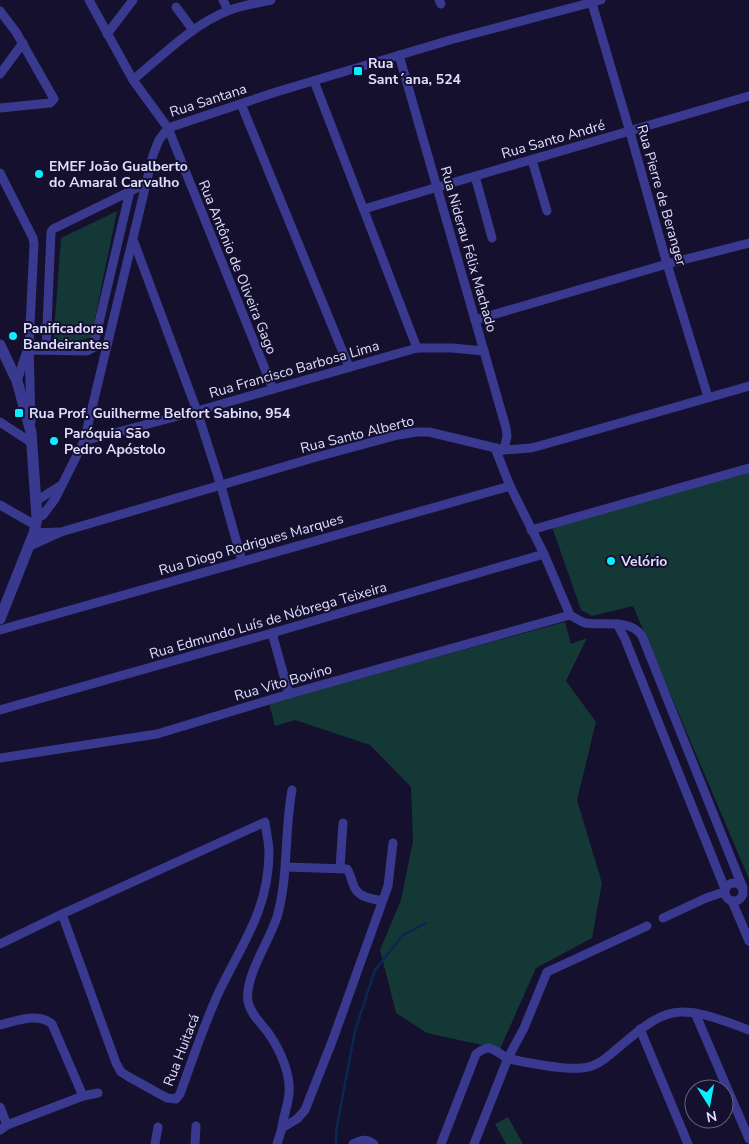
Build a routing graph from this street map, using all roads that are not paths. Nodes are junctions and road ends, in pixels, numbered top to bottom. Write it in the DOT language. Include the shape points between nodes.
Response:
graph roads {
  1 [pos="89,0"];
  2 [pos="133,0"];
  3 [pos="223,0"];
  4 [pos="269,0"];
  5 [pos="601,0"];
  6 [pos="591,2"];
  7 [pos="176,7"];
  8 [pos="228,10"];
  9 [pos="0,11"];
  10 [pos="193,30"];
  11 [pos="107,34"];
  12 [pos="22,43"];
  13 [pos="399,55"];
  14 [pos="0,74"];
  15 [pos="133,80"];
  16 [pos="314,81"];
  17 [pos="749,96"];
  18 [pos="242,104"];
  19 [pos="0,108"];
  20 [pos="168,128"];
  21 [pos="630,132"];
  22 [pos="532,160"];
  23 [pos="0,173"];
  24 [pos="475,176"];
  25 [pos="147,183"];
  26 [pos="438,186"];
  27 [pos="130,191"];
  28 [pos="364,209"];
  29 [pos="547,211"];
  30 [pos="492,238"];
  31 [pos="133,241"];
  32 [pos="749,243"];
  33 [pos="667,264"];
  34 [pos="475,320"];
  35 [pos="0,345"];
  36 [pos="417,348"];
  37 [pos="29,349"];
  38 [pos="46,350"];
  39 [pos="484,351"];
  40 [pos="349,367"];
  41 [pos="16,382"];
  42 [pos="749,386"];
  43 [pos="272,389"];
  44 [pos="708,398"];
  45 [pos="197,411"];
  46 [pos="0,422"];
  47 [pos="32,437"];
  48 [pos="84,441"];
  49 [pos="500,449"];
  50 [pos="749,468"];
  51 [pos="62,485"];
  52 [pos="221,486"];
  53 [pos="510,486"];
  54 [pos="36,502"];
  55 [pos="0,505"];
  56 [pos="35,525"];
  57 [pos="531,530"];
  58 [pos="61,532"];
  59 [pos="28,546"];
  60 [pos="544,554"];
  61 [pos="242,561"];
  62 [pos="4,594"];
  63 [pos="570,615"];
  64 [pos="0,619"];
  65 [pos="617,624"];
  66 [pos="0,630"];
  67 [pos="272,633"];
  68 [pos="289,694"];
  69 [pos="0,710"];
  70 [pos="673,715"];
  71 [pos="658,722"];
  72 [pos="0,758"];
  73 [pos="292,790"];
  74 [pos="343,823"];
  75 [pos="393,843"];
  76 [pos="286,867"];
  77 [pos="340,868"];
  78 [pos="745,890"];
  79 [pos="724,891"];
  80 [pos="382,901"];
  81 [pos="732,901"];
  82 [pos="62,914"];
  83 [pos="663,918"];
  84 [pos="647,926"];
  85 [pos="749,941"];
  86 [pos="0,944"];
  87 [pos="695,1013"];
  88 [pos="0,1024"];
  89 [pos="640,1029"];
  90 [pos="749,1030"];
  91 [pos="508,1058"];
  92 [pos="98,1093"];
  93 [pos="83,1096"];
  94 [pos="0,1107"];
  95 [pos="196,1126"];
  96 [pos="158,1127"];
  97 [pos="4,1128"];
  98 [pos="282,1128"];
  99 [pos="749,1139"];
  100 [pos="155,1144"];
  101 [pos="195,1144"];
  102 [pos="277,1144"];
  103 [pos="353,1144"];
  104 [pos="374,1144"];
  105 [pos="441,1144"];
  106 [pos="474,1144"];
  107 [pos="688,1144"];
  1 -- 11 [label="street, Rua Antônio de Oliveira Gago"];
  2 -- 11 [label="street"];
  3 -- 8 [label="street"];
  4 -- 8 [label="street"];
  5 -- 6 [label="street, Rua Santana"];
  6 -- 13 [label="street, Rua Santana"];
  6 -- 21 [label="street, Rua Pierre de Beranger"];
  7 -- 10 [label="street"];
  8 -- 10 [label="street"];
  9 -- 12 [label="street"];
  10 -- 15 [label="street"];
  11 -- 15 [label="street, Rua Antônio de Oliveira Gago"];
  12 -- 14 [label="street"];
  12 -- 19 [label="street" via="54,100"];
  13 -- 16 [label="street, Rua Santana"];
  13 -- 26 [label="street, Rua Niderau Félix Machado"];
  15 -- 20 [label="street, Rua Antônio de Oliveira Gago"];
  16 -- 18 [label="street, Rua Santana"];
  16 -- 28 [label="street"];
  17 -- 21 [label="street, Rua Santo André"];
  18 -- 20 [label="street, Rua Santana"];
  18 -- 40 [label="street"];
  20 -- 25 [label="street, Rua Santana" via="156,148"];
  20 -- 43 [label="street, Rua Antônio de Oliveira Gago"];
  21 -- 22 [label="street, Rua Santo André"];
  21 -- 33 [label="street, Rua Pierre de Beranger"];
  22 -- 24 [label="street, Rua Santo André"];
  22 -- 29 [label="street"];
  23 -- 37 [label="street" via="34,244"];
  24 -- 26 [label="street, Rua Santo André"];
  24 -- 30 [label="street"];
  25 -- 27 [label="street"];
  25 -- 31 [label="street, Rua Santana"];
  26 -- 28 [label="street, Rua Santo André"];
  26 -- 34 [label="street, Rua Niderau Félix Machado"];
  27 -- 38 [label="street" via="53,228"];
  27 -- 38 [label="street" via="93,348 86,351"];
  28 -- 36 [label="street"];
  31 -- 45 [label="street"];
  31 -- 48 [label="street, Rua Santana"];
  32 -- 33 [label="street"];
  33 -- 34 [label="street"];
  33 -- 44 [label="street, Rua Pierre de Beranger"];
  34 -- 39 [label="street, Rua Niderau Félix Machado"];
  35 -- 41 [label="street"];
  36 -- 39 [label="street, Rua Francisco Barbosa Lima"];
  36 -- 40 [label="street, Rua Francisco Barbosa Lima"];
  37 -- 38 [label="street"];
  37 -- 41 [label="street"];
  37 -- 47 [label="street"];
  39 -- 49 [label="street, Rua Niderau Félix Machado" via="506,428 507,436"];
  40 -- 43 [label="street, Rua Francisco Barbosa Lima"];
  41 -- 47 [label="street"];
  42 -- 44 [label="street, Rua Santo Alberto"];
  43 -- 45 [label="street, Rua Francisco Barbosa Lima"];
  44 -- 49 [label="street, Rua Santo Alberto" via="532,448"];
  45 -- 48 [label="street, Rua Francisco Barbosa Lima"];
  45 -- 52 [label="street"];
  46 -- 47 [label="street"];
  47 -- 54 [label="street"];
  48 -- 51 [label="street, Rua Santana"];
  49 -- 52 [label="street, Rua Santo Alberto" via="429,432 416,432"];
  49 -- 53 [label="street"];
  50 -- 57 [label="street"];
  51 -- 54 [label="street"];
  51 -- 56 [label="street, Rua Santana"];
  52 -- 58 [label="street, Rua Santo Alberto"];
  52 -- 61 [label="street"];
  53 -- 57 [label="street"];
  53 -- 61 [label="street, Rua Diogo Rodrigues Marques"];
  54 -- 56 [label="street"];
  55 -- 56 [label="street"];
  56 -- 58 [label="street, Rua Santo Alberto"];
  56 -- 59 [label="street"];
  57 -- 60 [label="street"];
  58 -- 59 [label="street, Rua Santo Alberto"];
  59 -- 62 [label="street"];
  60 -- 63 [label="street"];
  60 -- 67 [label="street, Rua Edmundo Luís de Nóbrega Teixeira"];
  61 -- 66 [label="street, Rua Diogo Rodrigues Marques"];
  62 -- 64 [label="street"];
  63 -- 65 [label="street" via="586,623"];
  63 -- 68 [label="street, Rua Vito Bovino"];
  65 -- 70 [label="street" via="635,628 642,636"];
  65 -- 71 [label="street"];
  67 -- 68 [label="street"];
  67 -- 69 [label="street, Rua Edmundo Luís de Nóbrega Teixeira"];
  68 -- 72 [label="street, Rua Vito Bovino" via="157,734"];
  70 -- 71 [label="street"];
  70 -- 78 [label="street"];
  71 -- 79 [label="street"];
  73 -- 76 [label="street"];
  74 -- 77 [label="street"];
  75 -- 80 [label="street" via="388,886"];
  76 -- 77 [label="street"];
  76 -- 98 [label="street" via="277,918 255,967 248,994 251,1010 269,1034 285,1070 289,1094"];
  77 -- 80 [label="street" via="350,873 359,894"];
  78 -- 79 [label="street" via="733,882"];
  78 -- 81 [label="street" via="740,899"];
  79 -- 81 [label="street"];
  79 -- 83 [label="street"];
  80 -- 98 [label="street" via="304,1110 297,1119"];
  81 -- 85 [label="street"];
  82 -- 82 [label="street, Rua Huitacá" via="265,822 269,859 264,897 202,1032 176,1099 167,1098 121,1072"];
  82 -- 86 [label="street"];
  84 -- 91 [label="street" via="547,972"];
  87 -- 89 [label="street" via="682,1011 662,1016"];
  87 -- 90 [label="street"];
  87 -- 99 [label="street"];
  88 -- 93 [label="street" via="29,1018 48,1020"];
  89 -- 91 [label="street" via="600,1063 590,1067"];
  89 -- 107 [label="street"];
  91 -- 105 [label="street" via="490,1048 476,1054"];
  91 -- 106 [label="street"];
  92 -- 93 [label="street"];
  93 -- 97 [label="street"];
  94 -- 97 [label="street"];
  95 -- 101 [label="street"];
  96 -- 100 [label="street"];
  98 -- 102 [label="street"];
  103 -- 104 [label="street" via="369,1140"];
}
